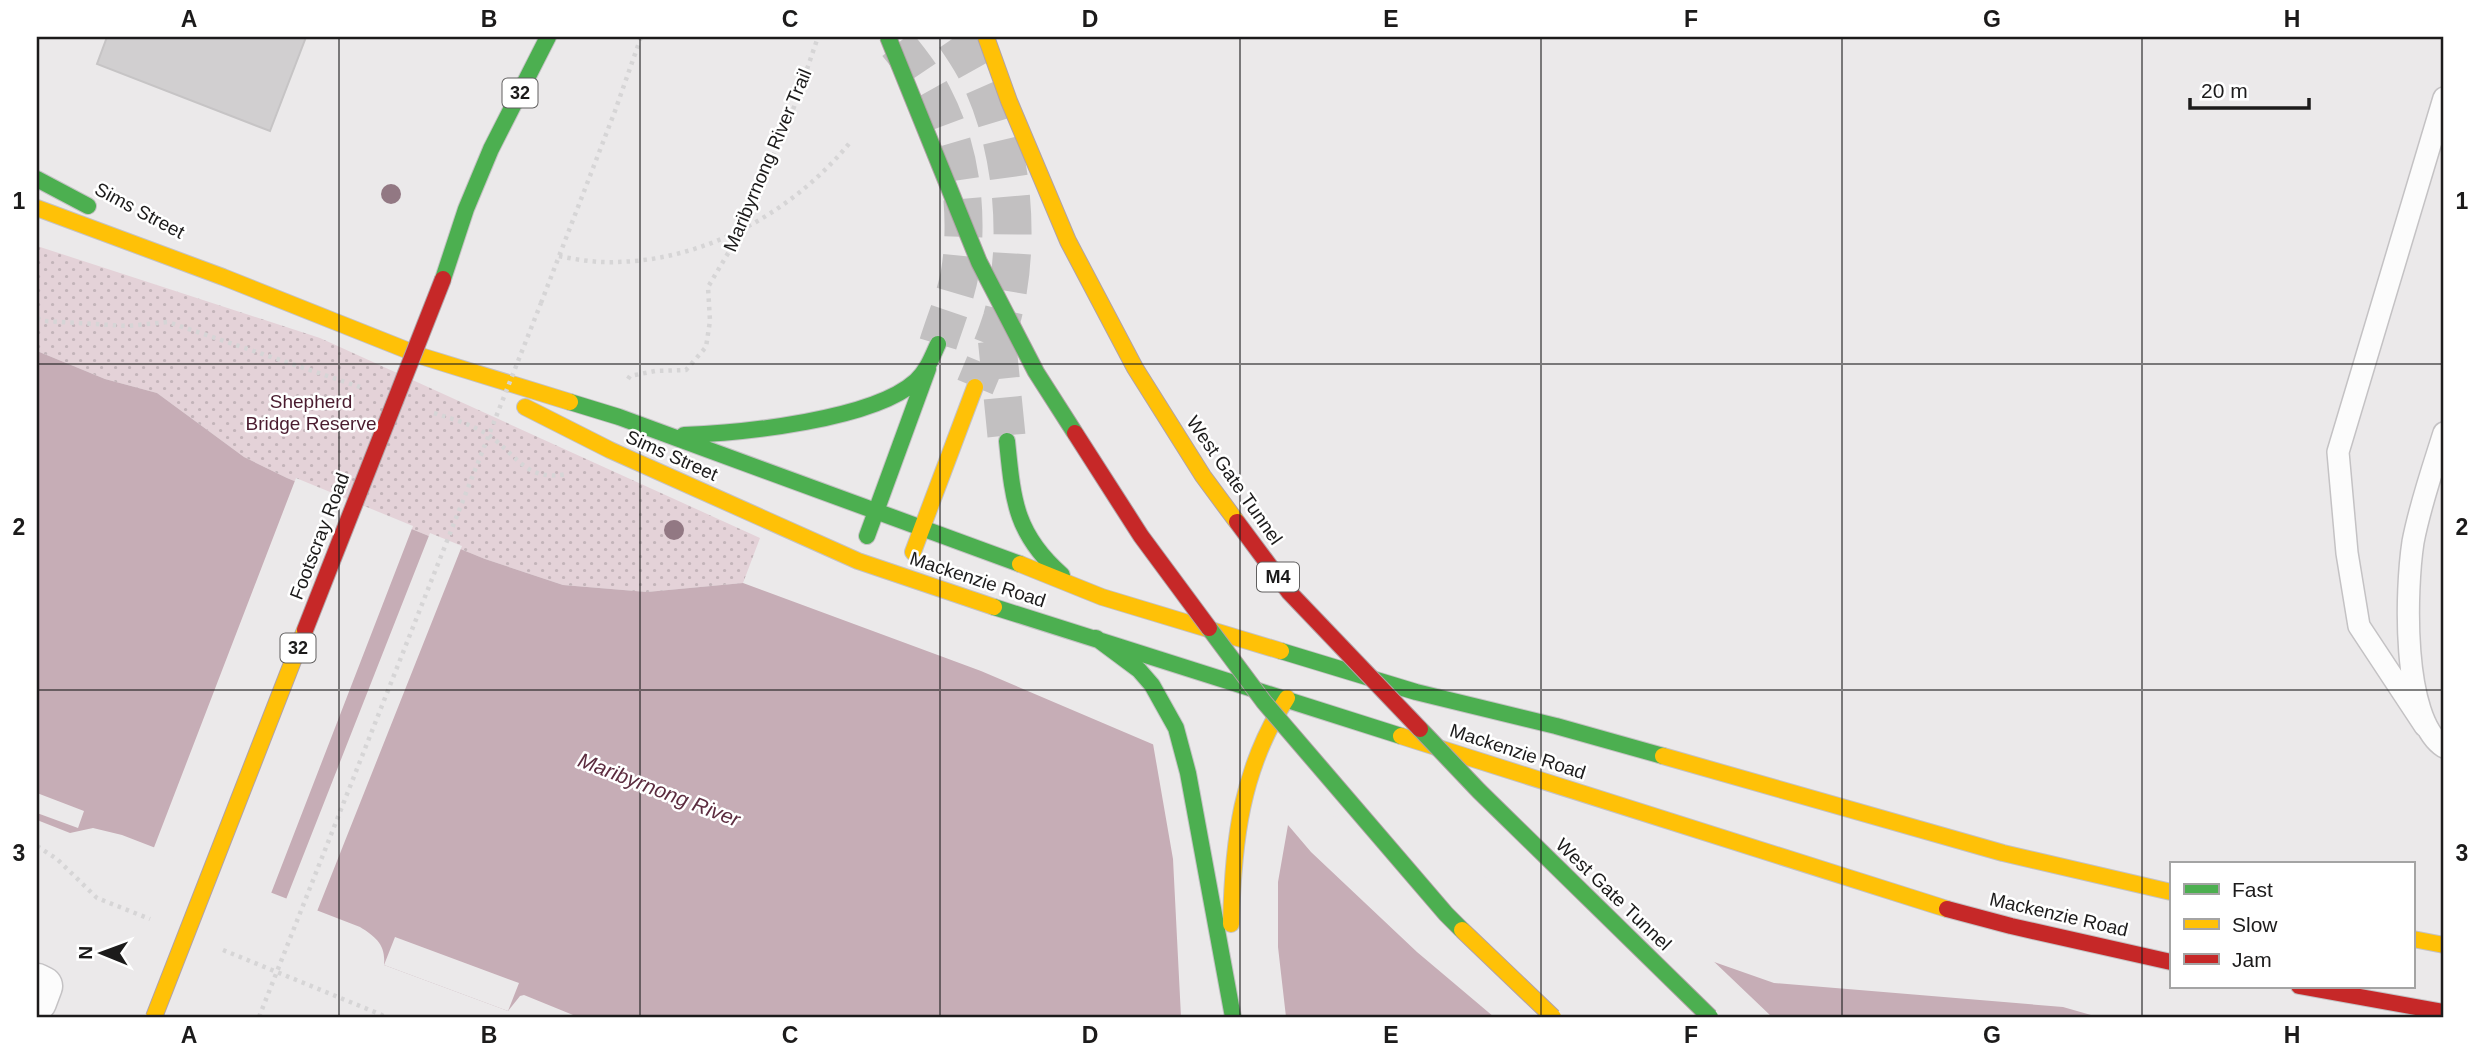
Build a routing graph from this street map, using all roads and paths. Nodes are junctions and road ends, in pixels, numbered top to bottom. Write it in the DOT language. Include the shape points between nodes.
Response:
graph roads {
  1 [pos="548,37"];
  2 [pos="641,37"];
  3 [pos="818,37"];
  4 [pos="888,37"];
  5 [pos="986,37"];
  6 [pos="505,86"];
  7 [pos="2444,98"];
  8 [pos="852,140"];
  9 [pos="491,149"];
  10 [pos="37,179"];
  11 [pos="37,208"];
  12 [pos="559,256"];
  13 [pos="223,277"];
  14 [pos="710,321"];
  15 [pos="424,357"];
  16 [pos="975,387"];
  17 [pos="2444,433"];
  18 [pos="665,435"];
  19 [pos="1007,440"];
  20 [pos="876,511"];
  21 [pos="922,528"];
  22 [pos="858,561"];
  23 [pos="904,576"];
  24 [pos="1076,586"];
  25 [pos="1096,638"];
  26 [pos="1333,668"];
  27 [pos="1287,698"];
  28 [pos="2425,726"];
  29 [pos="2444,747"];
  30 [pos="2170,892"];
  31 [pos="2414,939"];
  32 [pos="2444,945"];
  33 [pos="2170,962"];
  34 [pos="37,984"];
  35 [pos="2310,988"];
  36 [pos="37,1002"];
  37 [pos="2444,1012"];
  38 [pos="154,1017"];
  39 [pos="259,1017"];
  40 [pos="1234,1017"];
  41 [pos="1553,1017"];
  42 [pos="1710,1017"];
  1 -- 9 [label="main road, Footscray Road / 32"];
  2 -- 12 [label="path"];
  3 -- 14 [label="path, Maribyrnong River Trail" via="794,107 740,233 708,287"];
  4 -- 41 [label="main road, bridge" via="986,274 1036,372 1141,536 1264,702 1446,914"];
  5 -- 42 [label="main road, West Gate Tunnel / M4, bridge" via="1068,240 1135,368 1203,477 1289,592 1479,791"];
  6 -- 9 [label="main road, Footscray Road / 32"];
  7 -- 28 [label="lane" via="2339,452 2347,553 2359,626"];
  8 -- 12 [label="path, bridge" via="806,187 722,240 641,261"];
  9 -- 38 [label="main road, Footscray Road / 32, bridge"];
  10 -- 13 [label="main road, Sims Street"];
  11 -- 13 [label="main road, Sims Street"];
  12 -- 39 [label="path, bridge"];
  13 -- 15 [label="main road, Sims Street"];
  15 -- 18 [label="main road, Sims Street"];
  15 -- 22 [label="main road, Sims Street" via="610,450"];
  16 -- 21 [label="main road"];
  17 -- 28 [label="lane" via="2414,540 2411,567 2410,654"];
  18 -- 20 [label="main road, Sims Street"];
  18 -- 20 [label="main road" via="779,426 868,405 912,385 938,344"];
  19 -- 24 [label="main road" via="1016,507 1027,539 1045,562"];
  20 -- 21 [label="main road, Mackenzie Road"];
  20 -- 22 [label="main road"];
  21 -- 23 [label="main road"];
  21 -- 24 [label="main road, Mackenzie Road"];
  22 -- 23 [label="main road, Mackenzie Road"];
  23 -- 25 [label="main road, Mackenzie Road"];
  24 -- 26 [label="main road, Mackenzie Road"];
  25 -- 27 [label="main road, Mackenzie Road"];
  25 -- 40 [label="main road" via="1139,670 1176,728"];
  26 -- 27 [label="main road" via="1304,680"];
  26 -- 30 [label="main road, Mackenzie Road" via="2003,853"];
  27 -- 33 [label="main road, Mackenzie Road" via="1945,908"];
  27 -- 40 [label="main road" via="1266,729 1245,793 1234,868 1230,953"];
  28 -- 29 [label="lane"];
  31 -- 32 [label="main road"];
  34 -- 36 [label="street" via="43,986"];
  35 -- 37 [label="main road"];
}
